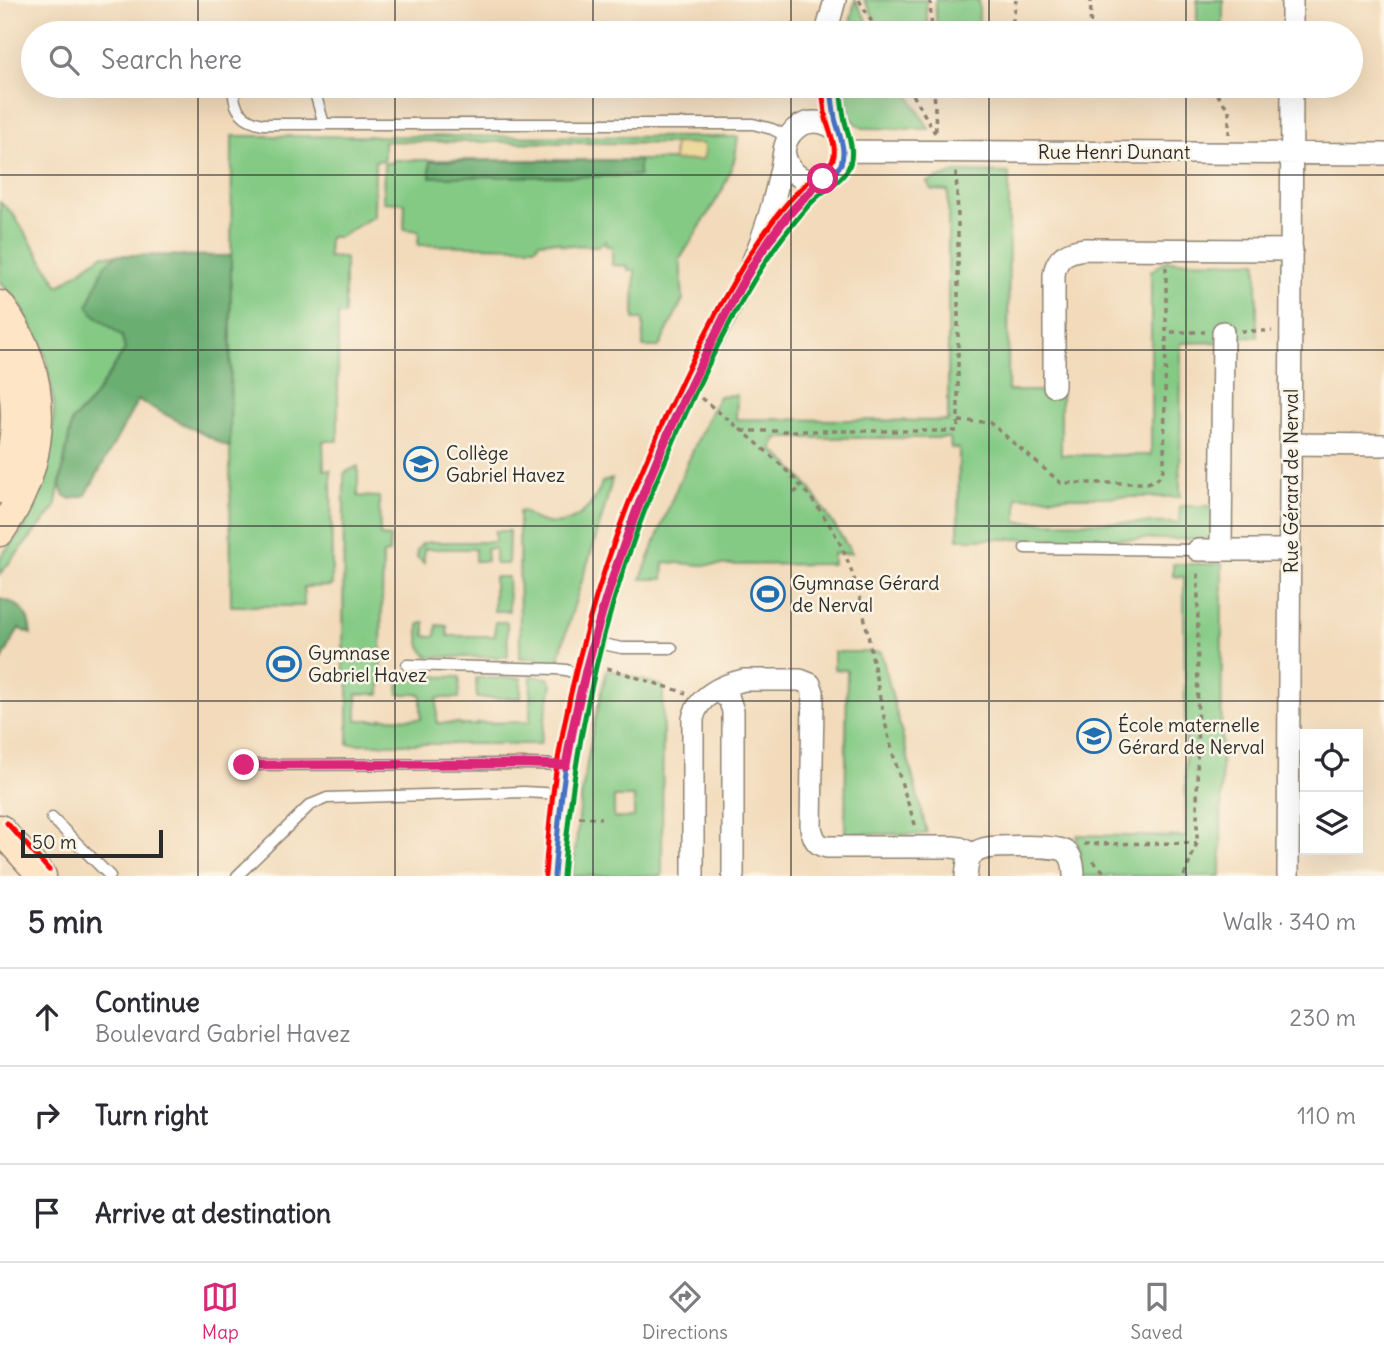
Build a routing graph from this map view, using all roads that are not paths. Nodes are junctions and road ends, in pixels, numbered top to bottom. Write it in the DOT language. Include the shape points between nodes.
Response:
graph roads {
  1 [pos="1292,0"];
  2 [pos="1292,21"];
  3 [pos="234,98"];
  4 [pos="316,98"];
  5 [pos="816,98"];
  6 [pos="833,98"];
  7 [pos="1292,98"];
  8 [pos="808,122"];
  9 [pos="324,124"];
  10 [pos="841,142"];
  11 [pos="786,144"];
  12 [pos="1292,153"];
  13 [pos="1384,154"];
  14 [pos="823,179"];
  15 [pos="1292,250"];
  16 [pos="748,274"];
  17 [pos="0,305"];
  18 [pos="1223,332"];
  19 [pos="0,344"];
  20 [pos="1054,386"];
  21 [pos="1291,444"];
  22 [pos="1384,444"];
  23 [pos="0,489"];
  24 [pos="0,532"];
  25 [pos="1026,548"];
  26 [pos="1198,550"];
  27 [pos="1221,550"];
  28 [pos="1290,550"];
  29 [pos="593,642"];
  30 [pos="672,648"];
  31 [pos="407,665"];
  32 [pos="586,670"];
  33 [pos="711,694"];
  34 [pos="244,765"];
  35 [pos="566,765"];
  36 [pos="562,794"];
  37 [pos="52,818"];
  38 [pos="0,830"];
  39 [pos="972,854"];
  40 [pos="42,876"];
  41 [pos="110,876"];
  42 [pos="237,876"];
  43 [pos="554,876"];
  44 [pos="693,876"];
  45 [pos="733,876"];
  46 [pos="966,876"];
  47 [pos="1074,876"];
  48 [pos="1288,876"];
  1 -- 2 [label="street"];
  3 -- 9 [label="lane" via="237,108 253,122"];
  4 -- 9 [label="lane"];
  5 -- 8 [label="street"];
  6 -- 10 [label="street"];
  7 -- 12 [label="street, Rue Gérard de Nerval"];
  8 -- 10 [label="street" via="825,123"];
  8 -- 11 [label="street" via="796,127"];
  9 -- 11 [label="lane" via="753,124 772,129"];
  10 -- 12 [label="street, Rue Henri Dunant" via="946,152"];
  10 -- 14 [label="street" via="842,160"];
  11 -- 14 [label="street" via="787,163 794,173 810,180"];
  11 -- 16 [label="street" via="770,215"];
  12 -- 13 [label="street, Rue Henri Dunant"];
  12 -- 15 [label="street, Rue Gérard de Nerval"];
  14 -- 16 [label="street" via="789,214"];
  15 -- 20 [label="street" via="1072,251 1058,260 1054,275"];
  15 -- 21 [label="street, Rue Gérard de Nerval"];
  16 -- 29 [label="street" via="683,397 624,544"];
  17 -- 24 [label="main road" via="26,350 37,392 38,420 29,475"];
  18 -- 27 [label="street"];
  19 -- 23 [label="main road" via="10,371 16,414 12,453"];
  21 -- 22 [label="street"];
  21 -- 28 [label="street, Rue Gérard de Nerval"];
  25 -- 26 [label="lane"];
  26 -- 27 [label="street"];
  27 -- 28 [label="street"];
  28 -- 48 [label="street, Rue Gérard de Nerval"];
  29 -- 30 [label="lane" via="622,648"];
  29 -- 32 [label="street"];
  31 -- 32 [label="lane"];
  32 -- 35 [label="street"];
  33 -- 39 [label="street" via="744,680 810,684 811,828 820,845 953,846"];
  33 -- 44 [label="street" via="695,710 693,719"];
  33 -- 45 [label="street" via="729,699 733,711"];
  34 -- 35 [label="lane"];
  35 -- 36 [label="street"];
  36 -- 42 [label="lane" via="327,798 310,805"];
  36 -- 43 [label="street"];
  37 -- 41 [label="lane"];
  38 -- 40 [label="main road"];
  39 -- 46 [label="street"];
  39 -- 47 [label="street" via="995,847 1057,848 1069,855"];
}
